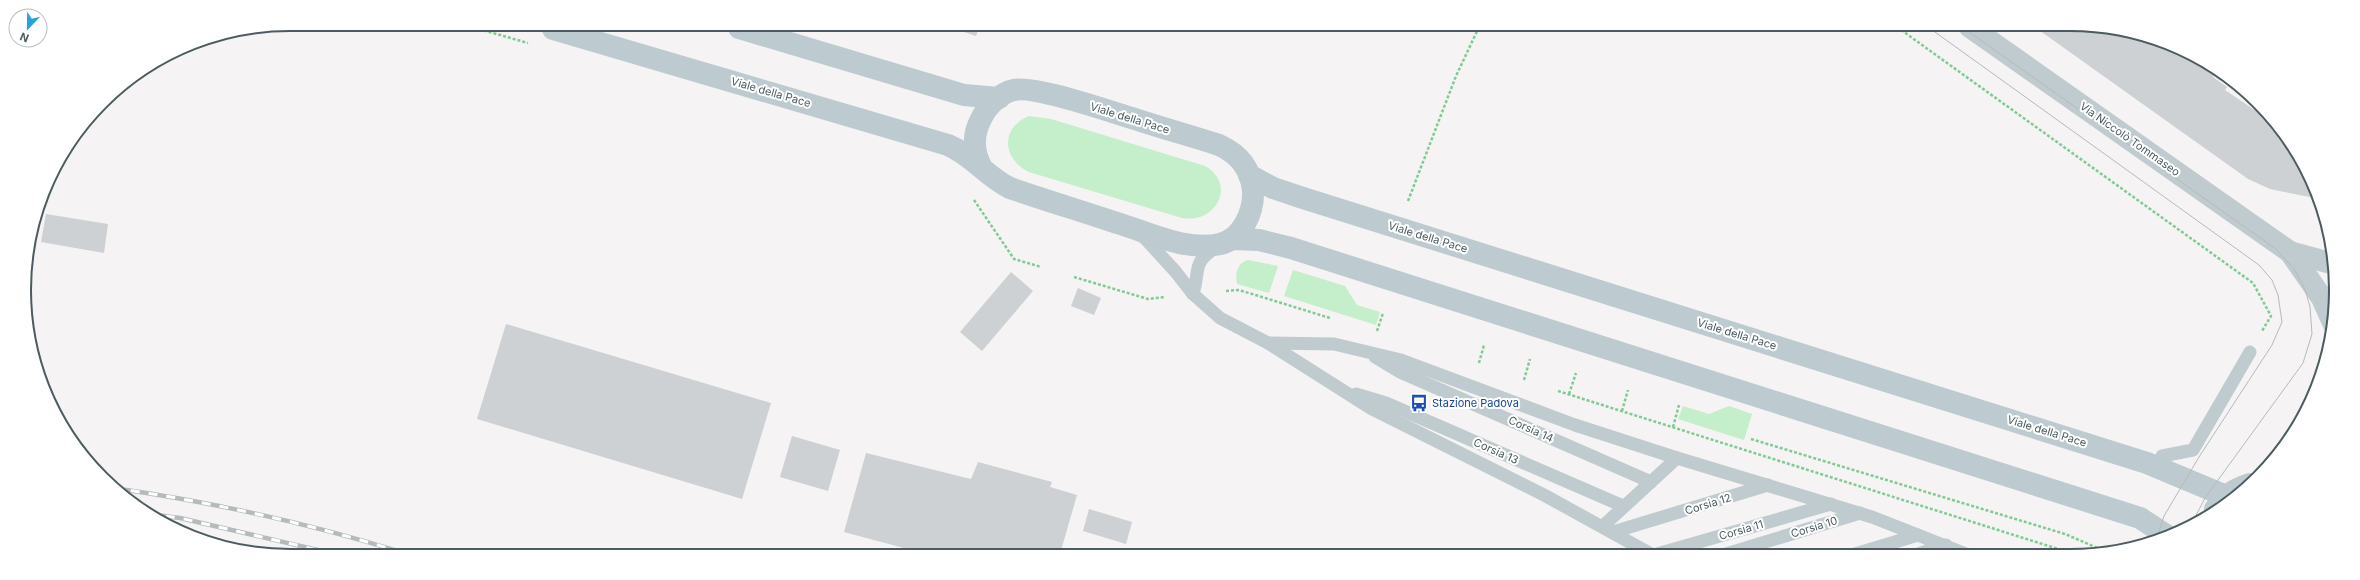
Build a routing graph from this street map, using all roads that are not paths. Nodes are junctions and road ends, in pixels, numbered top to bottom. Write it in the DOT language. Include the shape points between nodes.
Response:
graph roads {
  1 [pos="560,31"];
  2 [pos="749,31"];
  3 [pos="1977,31"];
  4 [pos="999,98"];
  5 [pos="982,168"];
  6 [pos="1249,174"];
  7 [pos="1135,228"];
  8 [pos="1227,241"];
  9 [pos="2290,252"];
  10 [pos="2327,262"];
  11 [pos="1193,294"];
  12 [pos="2328,311"];
  13 [pos="1268,343"];
  14 [pos="1362,349"];
  15 [pos="2250,352"];
  16 [pos="1343,391"];
  17 [pos="2162,456"];
  18 [pos="1677,458"];
  19 [pos="1651,482"];
  20 [pos="1764,487"];
  21 [pos="2219,501"];
  22 [pos="1831,504"];
  23 [pos="1623,506"];
  24 [pos="1858,514"];
  25 [pos="1608,529"];
  26 [pos="2161,532"];
  27 [pos="1918,535"];
  28 [pos="1946,545"];
  29 [pos="1642,549"];
  30 [pos="1672,549"];
  31 [pos="1742,549"];
  32 [pos="1872,549"];
  33 [pos="1932,549"];
  34 [pos="1955,549"];
  1 -- 5 [label="street, Viale della Pace" via="915,134 962,151"];
  2 -- 4 [label="street, Viale della Pace" via="964,95"];
  3 -- 9 [label="street, Via Niccolò Tommaseo"];
  4 -- 5 [label="street, Viale della Pace" via="983,114 975,134 975,153"];
  4 -- 6 [label="street, Viale della Pace" via="1015,90 1033,90 1210,142 1234,153"];
  5 -- 7 [label="street, Viale della Pace" via="1010,188"];
  6 -- 8 [label="street, Viale della Pace" via="1252,183 1252,202 1244,225"];
  6 -- 21 [label="street, Viale della Pace" via="1274,188 1303,198 2148,463"];
  7 -- 8 [label="street, Viale della Pace" via="1188,244 1208,246"];
  7 -- 11 [label="lane" via="1175,270"];
  8 -- 11 [label="lane" via="1202,258 1197,266"];
  8 -- 26 [label="street, Viale della Pace" via="1259,240 1296,250 2140,518"];
  9 -- 10 [label="street, Via Niccolò Tommaseo"];
  9 -- 12 [label="street, Via Niccolò Tommaseo" via="2322,298"];
  11 -- 13 [label="lane" via="1220,318"];
  13 -- 14 [label="lane" via="1334,344"];
  13 -- 16 [label="lane"];
  14 -- 18 [label="lane" via="1401,360 1575,425"];
  14 -- 19 [label="lane, Corsia 14" via="1400,372"];
  15 -- 17 [label="lane" via="2193,450"];
  16 -- 23 [label="lane, Corsia 13" via="1386,403"];
  16 -- 25 [label="lane" via="1372,410"];
  18 -- 19 [label="lane"];
  18 -- 20 [label="lane"];
  19 -- 23 [label="lane"];
  20 -- 22 [label="lane"];
  20 -- 25 [label="lane, Corsia 12" via="1656,519"];
  22 -- 24 [label="lane"];
  22 -- 30 [label="lane, Corsia 11"];
  23 -- 25 [label="lane"];
  24 -- 27 [label="lane"];
  24 -- 31 [label="lane, Corsia 10"];
  25 -- 29 [label="lane"];
  27 -- 28 [label="lane"];
  27 -- 32 [label="lane"];
  28 -- 33 [label="lane"];
  28 -- 34 [label="lane"];
}
